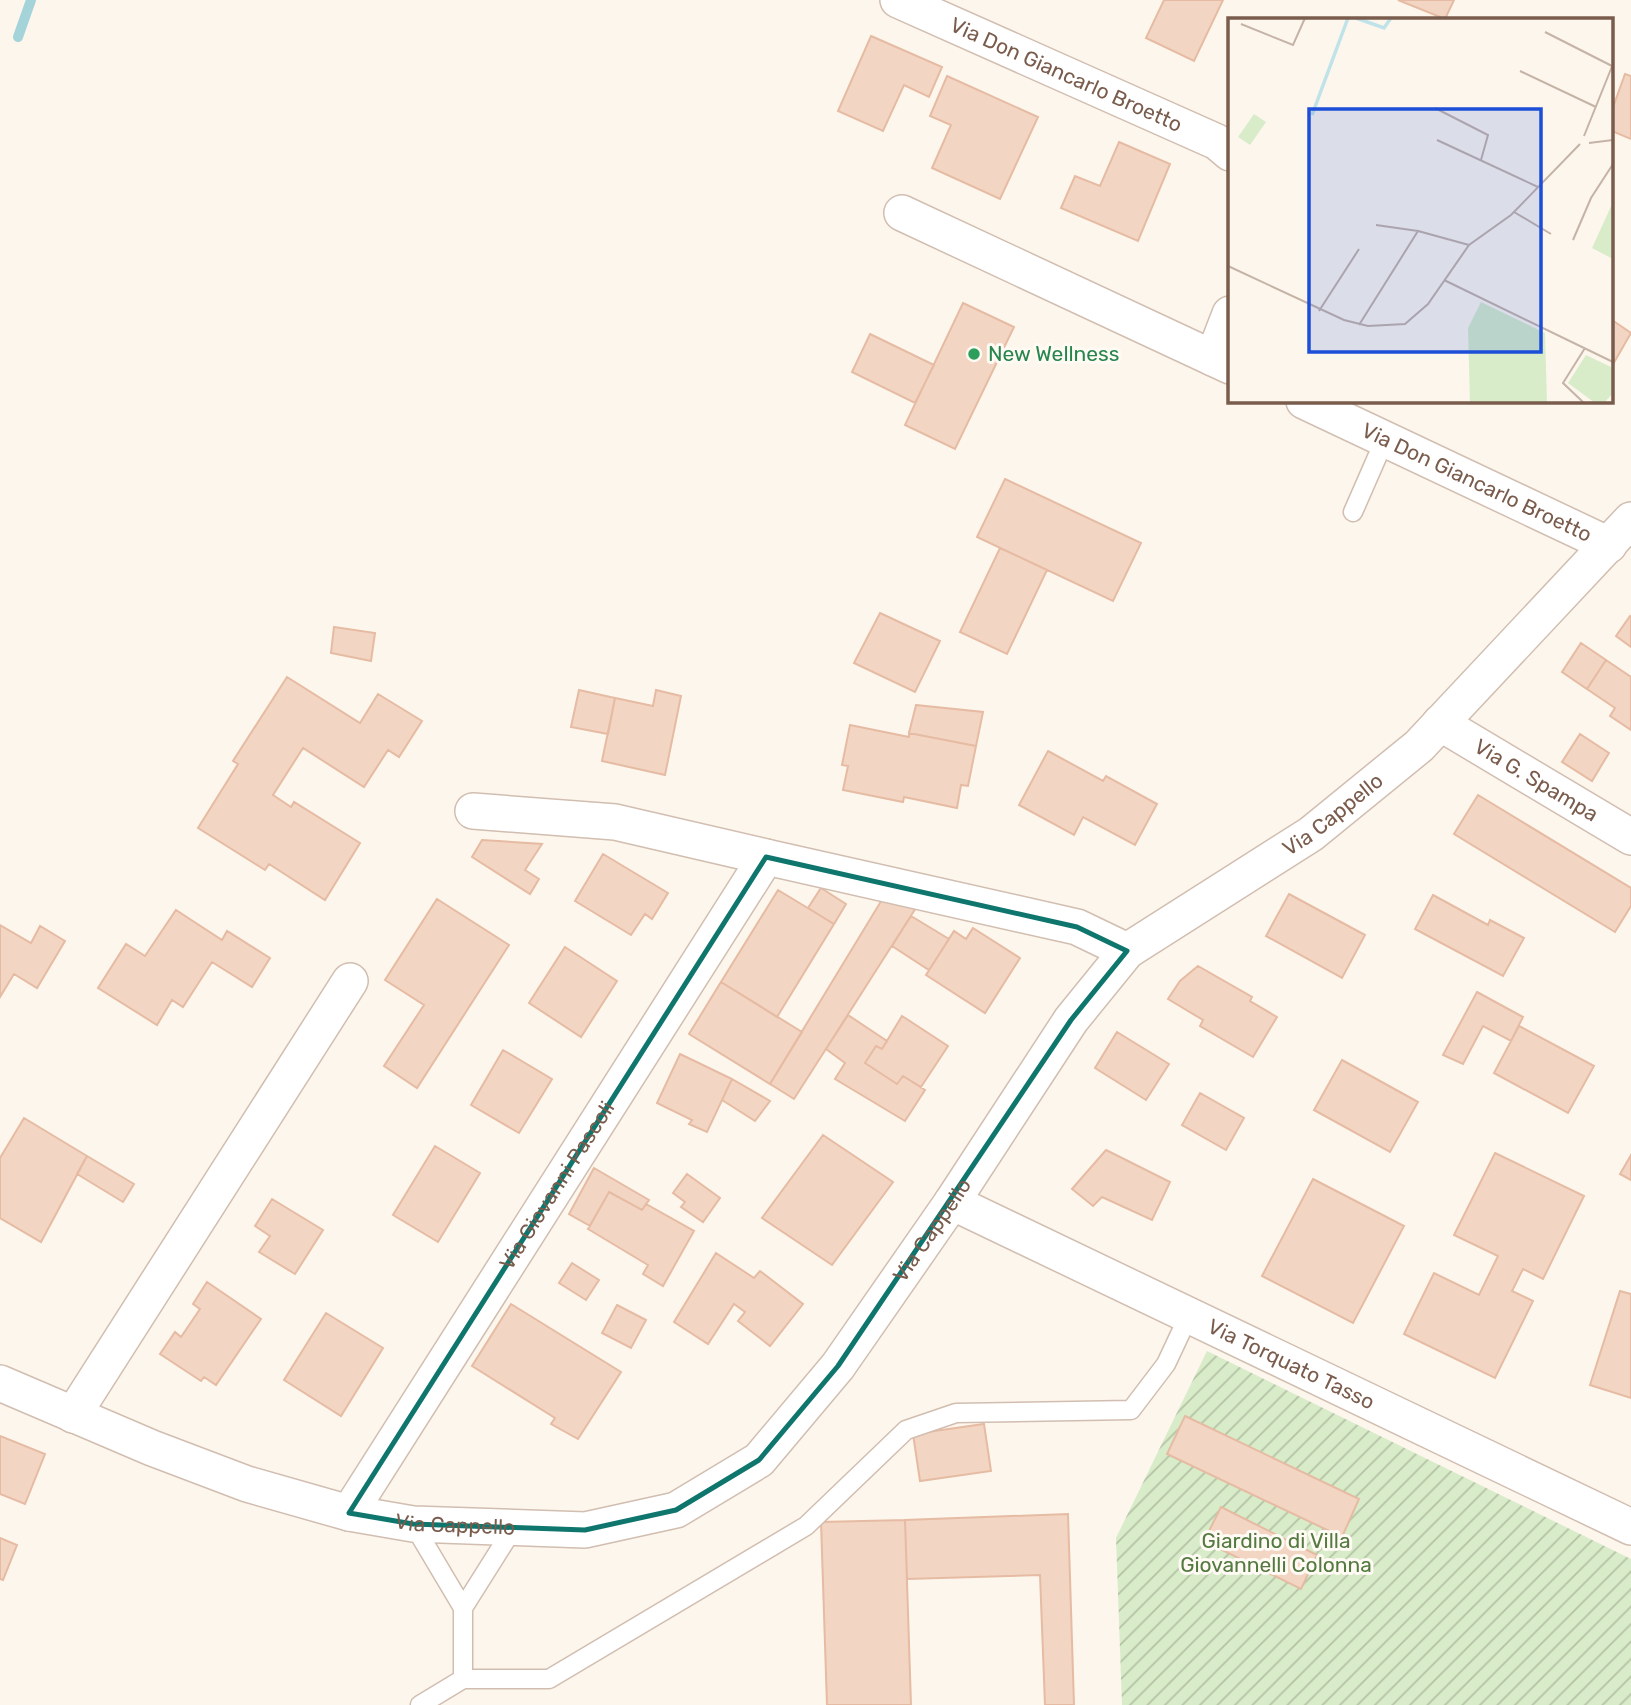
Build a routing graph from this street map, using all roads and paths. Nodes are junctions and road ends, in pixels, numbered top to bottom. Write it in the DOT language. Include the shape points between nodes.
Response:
graph roads {
  1 [pos="898,0"];
  2 [pos="1228,151"];
  3 [pos="902,213"];
  4 [pos="1228,325"];
  5 [pos="1221,362"];
  6 [pos="1306,402"];
  7 [pos="1385,439"];
  8 [pos="1353,512"];
  9 [pos="1620,532"];
  10 [pos="1440,723"];
  11 [pos="473,811"];
  12 [pos="1631,837"];
  13 [pos="766,857"];
  14 [pos="1127,951"];
  15 [pos="350,981"];
  16 [pos="952,1202"];
  17 [pos="1189,1315"];
  18 [pos="0,1383"];
  19 [pos="73,1415"];
  20 [pos="349,1513"];
  21 [pos="414,1524"];
  22 [pos="513,1527"];
  23 [pos="1631,1527"];
  24 [pos="463,1608"];
  25 [pos="463,1679"];
  26 [pos="420,1705"];
  1 -- 2 [label="street, Via Don Giancarlo Broetto" via="1217,142"];
  3 -- 5 [label="street"];
  4 -- 5 [label="street"];
  6 -- 7 [label="street, Via Don Giancarlo Broetto"];
  7 -- 8 [label="lane"];
  7 -- 9 [label="street, Via Don Giancarlo Broetto"];
  9 -- 10 [label="street, Via Cappello"];
  10 -- 12 [label="street, Via G. Spampa"];
  10 -- 14 [label="street, Via Cappello" via="1419,746 1311,834"];
  11 -- 13 [label="street" via="615,822"];
  13 -- 14 [label="street" via="1077,927"];
  13 -- 20 [label="street, Via Giovanni Pascoli"];
  14 -- 16 [label="street, Via Cappello" via="1071,1020"];
  15 -- 19 [label="street"];
  16 -- 17 [label="street, Via Torquato Tasso"];
  16 -- 22 [label="street, Via Cappello" via="838,1366 759,1460 676,1510 585,1530"];
  17 -- 23 [label="street, Via Torquato Tasso"];
  17 -- 25 [label="lane" via="1166,1364 1131,1410 956,1413 906,1430 806,1526 549,1679"];
  18 -- 19 [label="street, Via Cappello"];
  19 -- 20 [label="street, Via Cappello" via="247,1484"];
  20 -- 21 [label="street, Via Cappello"];
  21 -- 22 [label="street, Via Cappello"];
  21 -- 24 [label="lane"];
  22 -- 24 [label="lane"];
  24 -- 25 [label="lane"];
  25 -- 26 [label="lane"];
}
